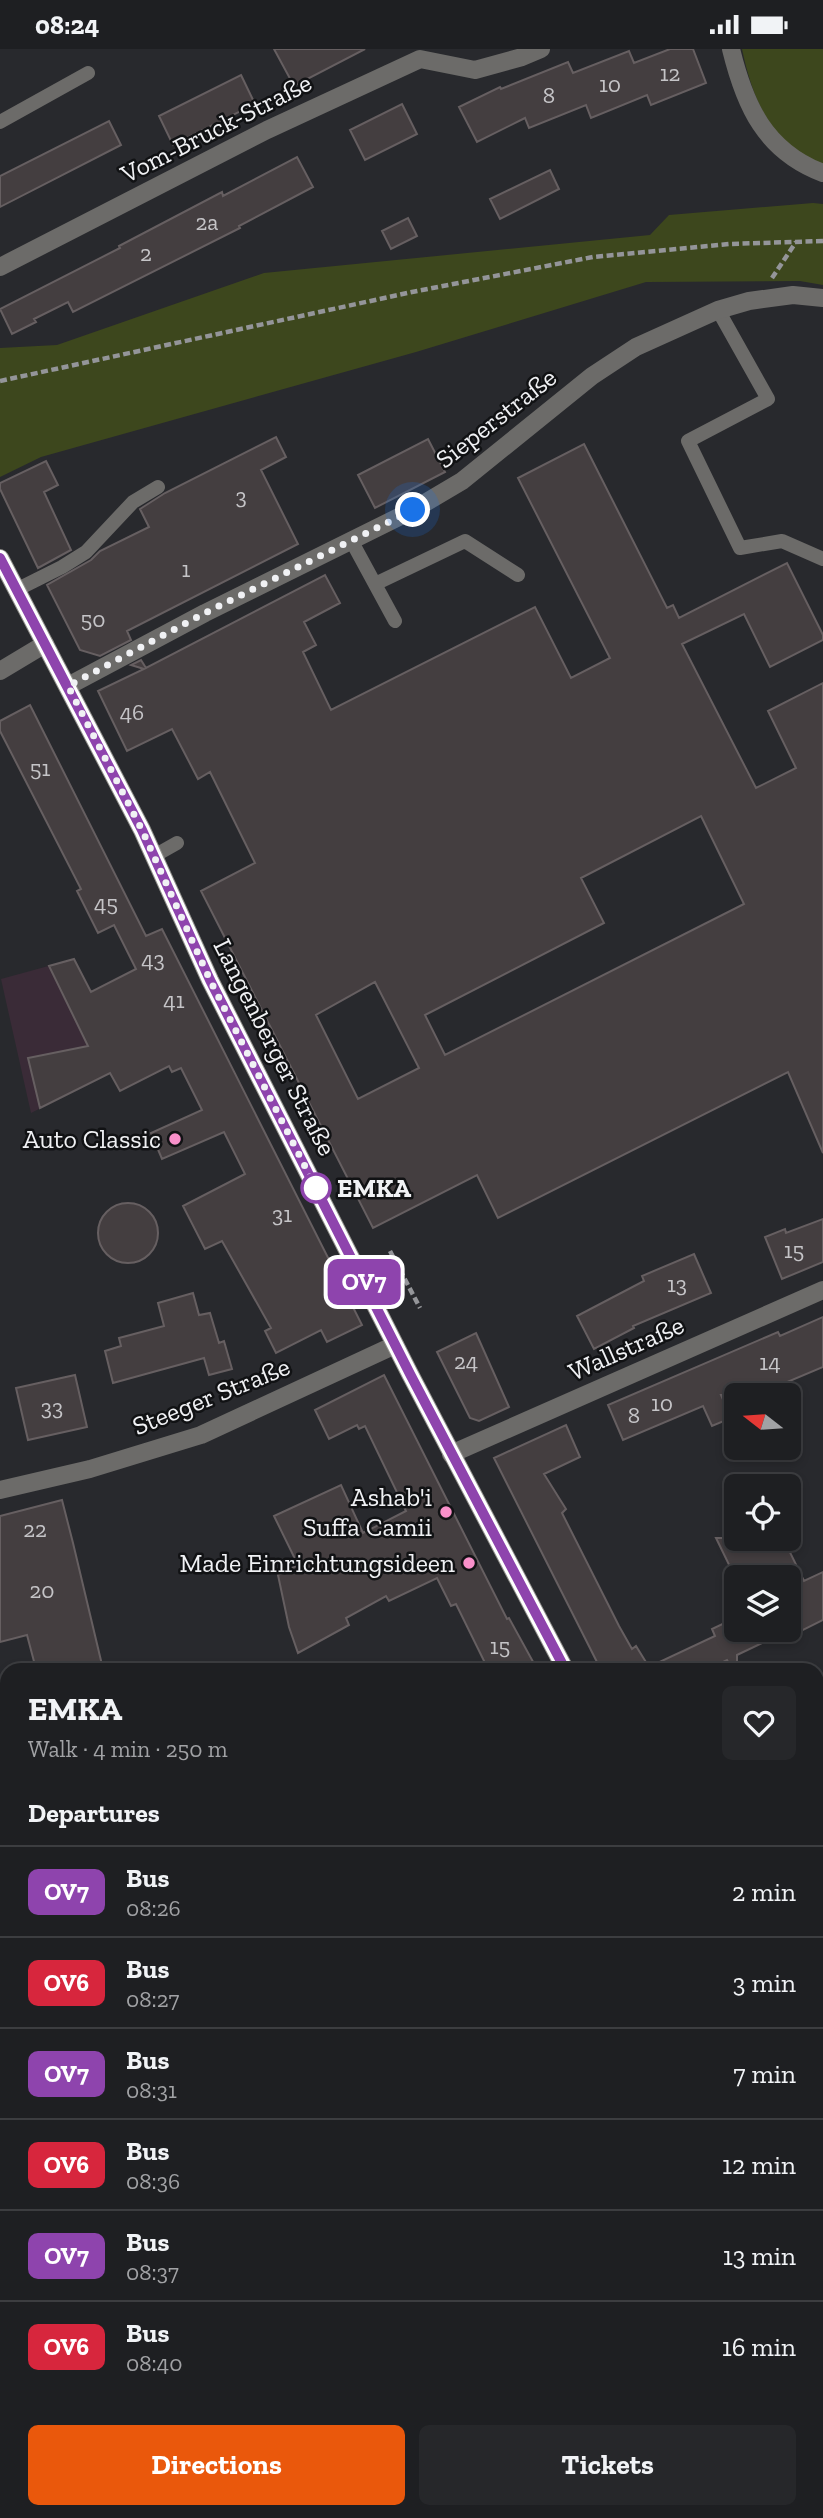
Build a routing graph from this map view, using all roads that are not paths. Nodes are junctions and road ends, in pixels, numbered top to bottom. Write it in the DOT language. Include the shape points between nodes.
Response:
graph roads {
  1 [pos="541,49"];
  2 [pos="731,49"];
  3 [pos="88,73"];
  4 [pos="0,122"];
  5 [pos="823,173"];
  6 [pos="0,267"];
  7 [pos="823,298"];
  8 [pos="718,310"];
  9 [pos="158,487"];
  10 [pos="351,540"];
  11 [pos="0,558"];
  12 [pos="823,559"];
  13 [pos="518,575"];
  14 [pos="374,584"];
  15 [pos="16,590"];
  16 [pos="395,621"];
  17 [pos="45,644"];
  18 [pos="0,671"];
  19 [pos="68,686"];
  20 [pos="177,843"];
  21 [pos="154,856"];
  22 [pos="823,1290"];
  23 [pos="395,1345"];
  24 [pos="451,1454"];
  25 [pos="0,1490"];
  26 [pos="562,1663"];
  1 -- 6 [label="street, Vom-Bruck-Straße" via="475,70 420,59 267,130"];
  2 -- 5 [label="street" via="739,81 773,142 800,165"];
  3 -- 4 [label="lane"];
  7 -- 8 [label="street, Sieperstraße" via="793,295"];
  8 -- 10 [label="street, Sieperstraße" via="636,347 592,376 461,481"];
  8 -- 12 [label="lane" via="768,399 688,441 740,548 782,541"];
  9 -- 15 [label="lane" via="133,502 86,552"];
  10 -- 14 [label="lane"];
  10 -- 19 [label="street, Sieperstraße"];
  11 -- 15 [label="main road, Langenberger Straße"];
  13 -- 14 [label="lane" via="465,541"];
  14 -- 16 [label="lane"];
  15 -- 17 [label="main road, Langenberger Straße"];
  17 -- 18 [label="street"];
  17 -- 19 [label="main road, Langenberger Straße"];
  19 -- 21 [label="main road, Langenberger Straße"];
  20 -- 21 [label="lane"];
  21 -- 23 [label="main road, Langenberger Straße" via="210,980"];
  22 -- 24 [label="street, Wallstraße"];
  23 -- 24 [label="main road, Langenberger Straße"];
  23 -- 25 [label="street, Steeger Straße" via="201,1435"];
  24 -- 26 [label="main road, Langenberger Straße"];
}
